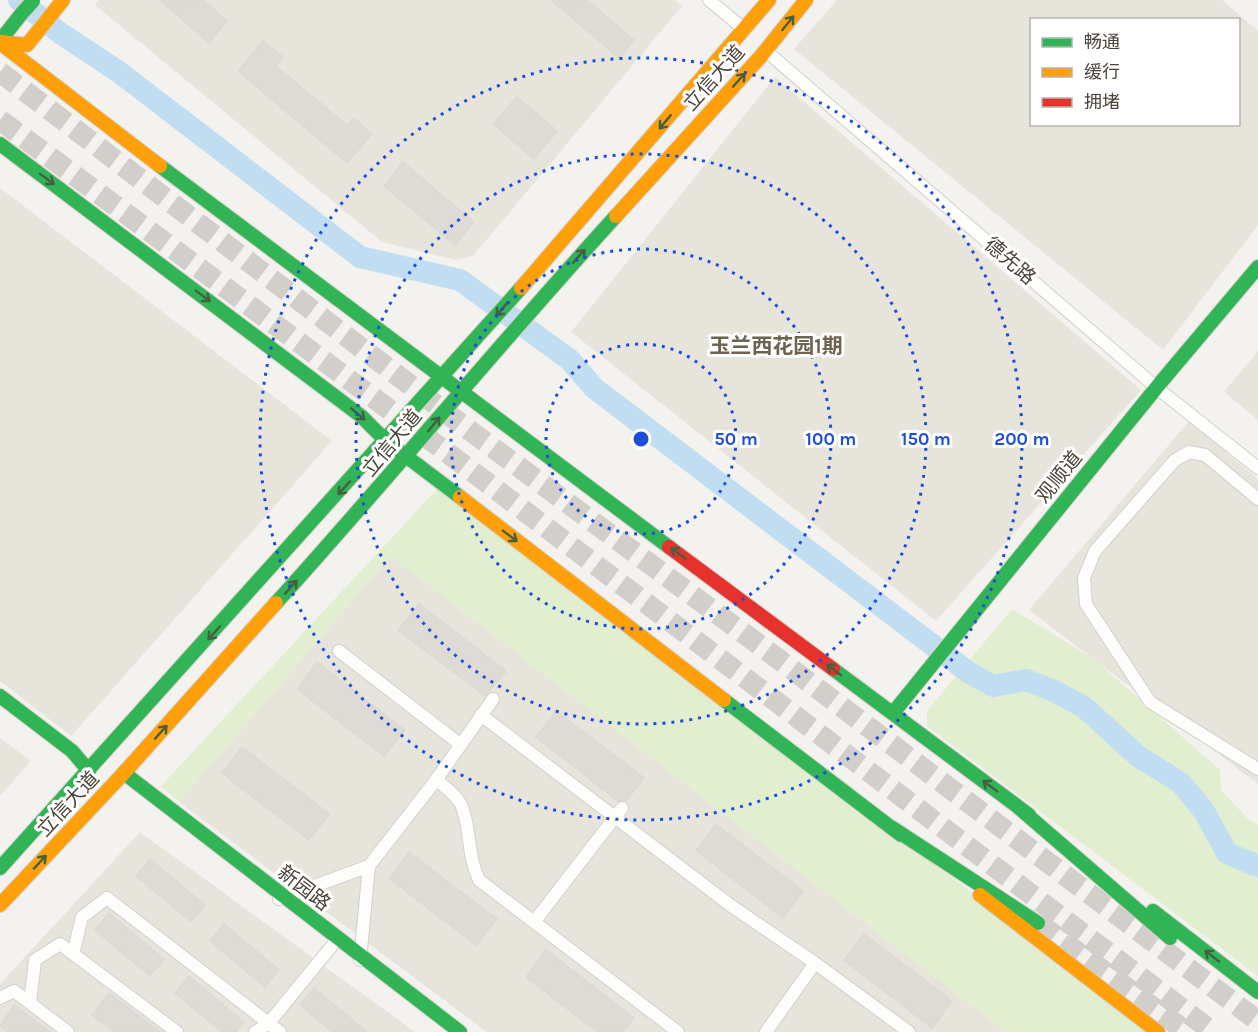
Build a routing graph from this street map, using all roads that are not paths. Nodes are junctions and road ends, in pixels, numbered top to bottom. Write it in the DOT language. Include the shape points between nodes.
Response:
graph roads {
  1 [pos="33,0"];
  2 [pos="63,0"];
  3 [pos="709,0"];
  4 [pos="719,0"];
  5 [pos="769,0"];
  6 [pos="806,0"];
  7 [pos="746,28"];
  8 [pos="0,42"];
  9 [pos="767,48"];
  10 [pos="0,144"];
  11 [pos="1258,267"];
  12 [pos="1258,277"];
  13 [pos="442,378"];
  14 [pos="1161,387"];
  15 [pos="460,392"];
  16 [pos="386,441"];
  17 [pos="407,456"];
  18 [pos="1258,460"];
  19 [pos="1258,468"];
  20 [pos="1258,499"];
  21 [pos="339,651"];
  22 [pos="0,696"];
  23 [pos="493,699"];
  24 [pos="0,703"];
  25 [pos="481,715"];
  26 [pos="895,715"];
  27 [pos="461,745"];
  28 [pos="1258,769"];
  29 [pos="88,773"];
  30 [pos="123,774"];
  31 [pos="436,780"];
  32 [pos="1018,807"];
  33 [pos="618,813"];
  34 [pos="891,827"];
  35 [pos="369,866"];
  36 [pos="0,868"];
  37 [pos="282,898"];
  38 [pos="0,905"];
  39 [pos="534,922"];
  40 [pos="1038,923"];
  41 [pos="1170,938"];
  42 [pos="335,942"];
  43 [pos="73,954"];
  44 [pos="361,960"];
  45 [pos="815,963"];
  46 [pos="1258,992"];
  47 [pos="0,998"];
  48 [pos="30,1003"];
  49 [pos="268,1024"];
  50 [pos="68,1032"];
  51 [pos="177,1032"];
  52 [pos="255,1032"];
  53 [pos="280,1032"];
  54 [pos="451,1032"];
  55 [pos="460,1032"];
  56 [pos="678,1032"];
  57 [pos="766,1032"];
  58 [pos="909,1032"];
  59 [pos="1158,1032"];
  1 -- 8 [label="main road, bridge"];
  2 -- 8 [label="main road" via="27,45"];
  3 -- 7 [label="street"];
  4 -- 7 [label="street"];
  5 -- 7 [label="main road, 立信大道"];
  9 -- 6 [label="main road, 立信大道, one-way"];
  7 -- 13 [label="main road, 立信大道, one-way"];
  8 -- 13 [label="main road"];
  9 -- 14 [label="street, 德先路"];
  15 -- 9 [label="main road, 立信大道, one-way"];
  10 -- 16 [label="main road, one-way" via="361,416"];
  11 -- 14 [label="main road, 观顺道"];
  12 -- 14 [label="main road, 观顺道"];
  13 -- 15 [label="main road"];
  13 -- 16 [label="main road, 立信大道"];
  14 -- 18 [label="street, 德先路"];
  14 -- 19 [label="street, 德先路"];
  14 -- 26 [label="main road, 观顺道"];
  17 -- 15 [label="main road, 立信大道, one-way"];
  26 -- 15 [label="main road, one-way"];
  16 -- 17 [label="main road"];
  16 -- 29 [label="main road, 立信大道, one-way"];
  30 -- 17 [label="main road, 立信大道, one-way"];
  17 -- 34 [label="main road, one-way"];
  20 -- 28 [label="street" via="1205,455 1189,452 1175,460 1095,551 1083,578 1086,604 1150,702"];
  21 -- 27 [label="street"];
  22 -- 29 [label="main road" via="72,751"];
  23 -- 25 [label="street"];
  24 -- 29 [label="main road"];
  25 -- 27 [label="street"];
  25 -- 33 [label="street"];
  32 -- 26 [label="main road, one-way"];
  27 -- 31 [label="street"];
  29 -- 36 [label="main road, 立信大道"];
  30 -- 37 [label="main road, 新园路"];
  38 -- 30 [label="main road, 立信大道, one-way"];
  31 -- 35 [label="street"];
  31 -- 39 [label="street" via="462,807 471,861 479,880"];
  32 -- 41 [label="main road"];
  46 -- 32 [label="main road, one-way"];
  33 -- 39 [label="street"];
  33 -- 45 [label="street" via="730,905"];
  34 -- 40 [label="main road"];
  34 -- 59 [label="main road"];
  35 -- 37 [label="street"];
  35 -- 44 [label="street"];
  37 -- 42 [label="main road, 新园路"];
  37 -- 44 [label="main road, 新园路"];
  39 -- 56 [label="street"];
  42 -- 44 [label="main road, 新园路"];
  42 -- 49 [label="street"];
  43 -- 48 [label="street" via="60,944 35,960"];
  43 -- 49 [label="street" via="82,917 107,898"];
  43 -- 51 [label="street"];
  44 -- 54 [label="main road, 新园路"];
  44 -- 55 [label="main road, 新园路"];
  45 -- 57 [label="street"];
  45 -- 58 [label="street"];
  47 -- 48 [label="street" via="14,991"];
  48 -- 50 [label="street"];
  49 -- 52 [label="street"];
  49 -- 53 [label="street"];
}
